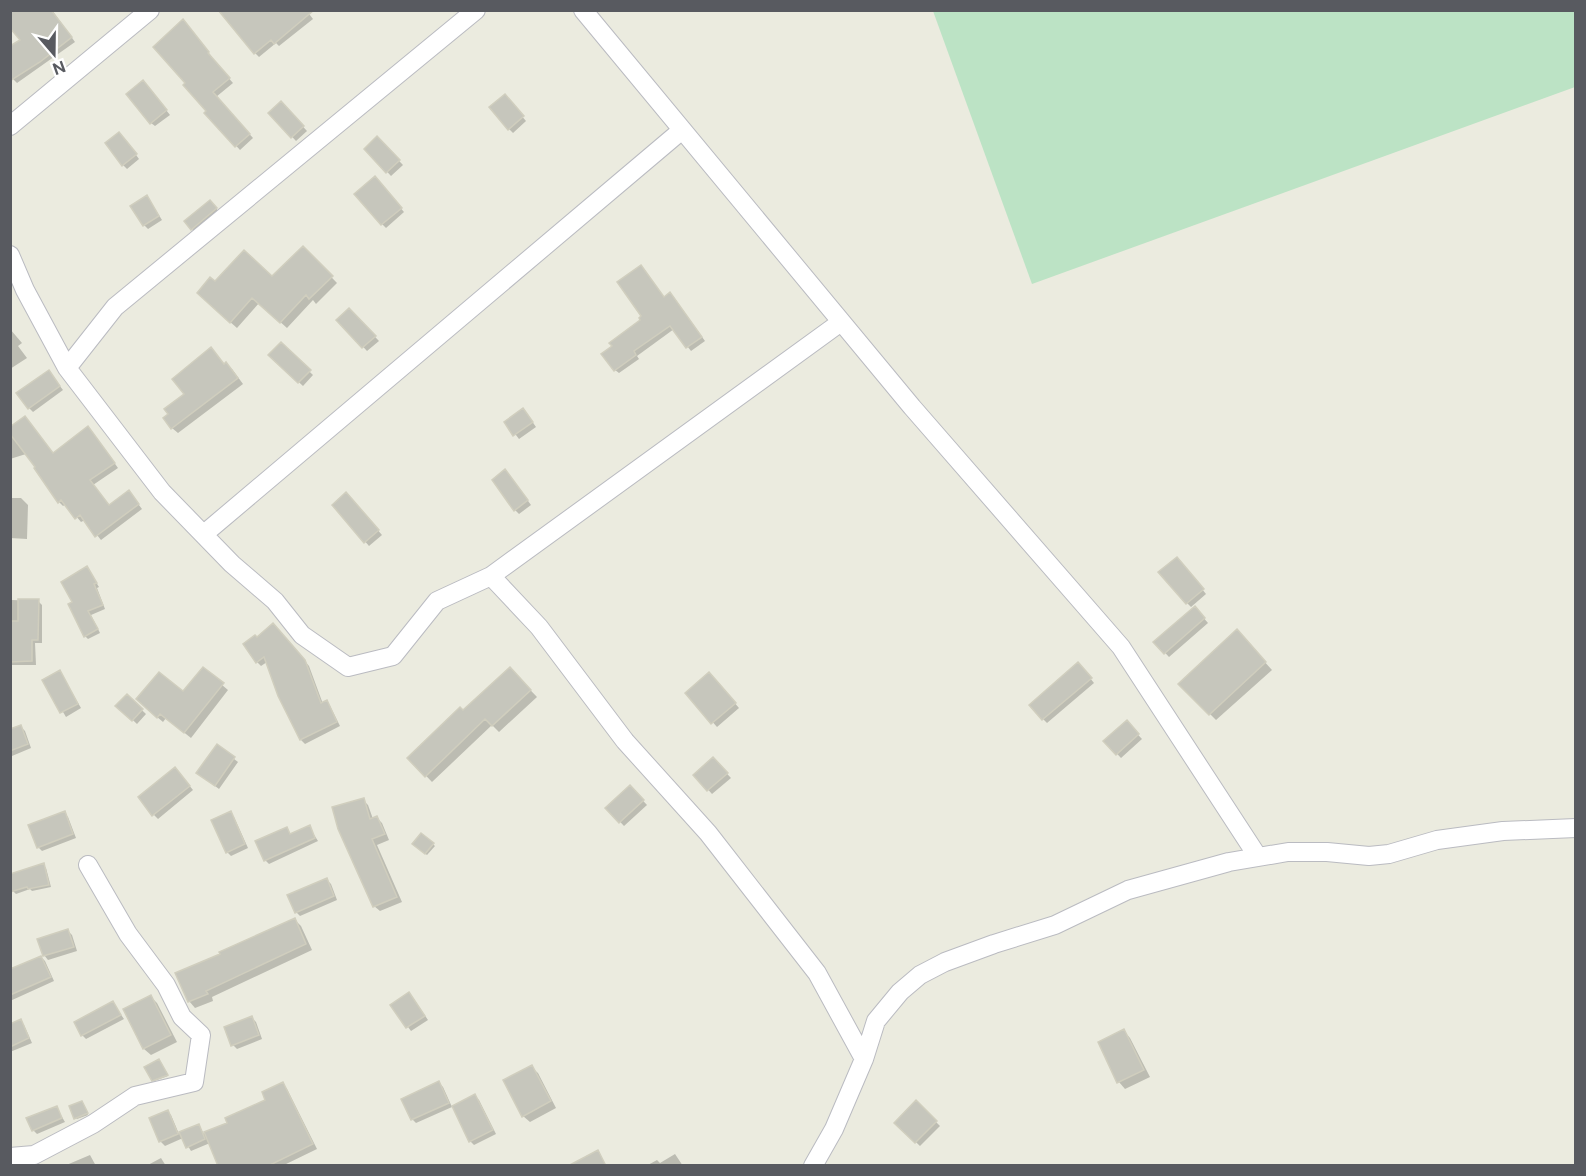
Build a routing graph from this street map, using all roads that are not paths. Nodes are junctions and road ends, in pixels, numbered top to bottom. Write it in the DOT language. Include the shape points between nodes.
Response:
graph roads {
  1 [pos="150,10"];
  2 [pos="476,10"];
  3 [pos="583,10"];
  4 [pos="10,126"];
  5 [pos="682,130"];
  6 [pos="10,255"];
  7 [pos="841,322"];
  8 [pos="67,368"];
  9 [pos="204,534"];
  10 [pos="491,576"];
  11 [pos="1575,828"];
  12 [pos="1258,857"];
  13 [pos="88,865"];
  14 [pos="864,1059"];
  15 [pos="10,1157"];
  16 [pos="813,1166"];
  1 -- 4 [label="street"];
  2 -- 8 [label="street" via="115,307"];
  3 -- 5 [label="street"];
  5 -- 7 [label="street"];
  5 -- 9 [label="street"];
  6 -- 8 [label="street"];
  7 -- 10 [label="street"];
  7 -- 12 [label="street" via="1121,647"];
  8 -- 9 [label="street" via="162,492"];
  9 -- 10 [label="street" via="275,601 302,635 348,667 393,656 437,601"];
  10 -- 14 [label="street" via="539,627 625,741 708,833 817,973"];
  11 -- 12 [label="street" via="1503,831 1437,840 1369,856 1288,852"];
  12 -- 14 [label="street" via="1128,890 1055,926 945,962 920,975 900,992 876,1021"];
  13 -- 15 [label="street" via="128,934 166,985 182,1017 201,1035 194,1082 135,1096 34,1155"];
  14 -- 16 [label="street" via="834,1129"];
}
